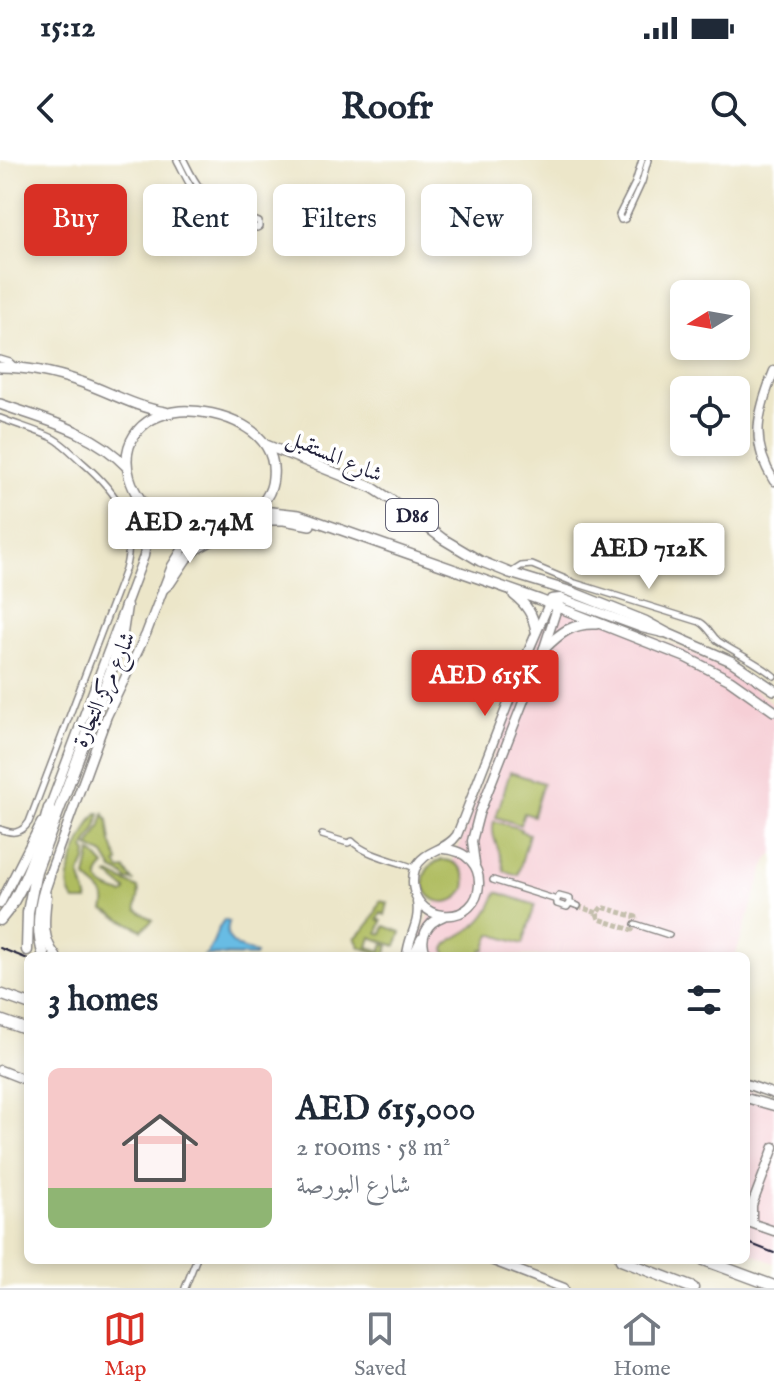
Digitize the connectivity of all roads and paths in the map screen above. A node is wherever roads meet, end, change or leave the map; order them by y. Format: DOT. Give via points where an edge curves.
graph roads {
  1 [pos="177,160"];
  2 [pos="184,160"];
  3 [pos="645,160"];
  4 [pos="0,359"];
  5 [pos="0,367"];
  6 [pos="16,368"];
  7 [pos="774,371"];
  8 [pos="0,404"];
  9 [pos="167,413"];
  10 [pos="0,418"];
  11 [pos="266,445"];
  12 [pos="127,467"];
  13 [pos="774,481"];
  14 [pos="145,507"];
  15 [pos="246,516"];
  16 [pos="333,527"];
  17 [pos="206,529"];
  18 [pos="510,573"];
  19 [pos="163,589"];
  20 [pos="504,589"];
  21 [pos="556,599"];
  22 [pos="126,606"];
  23 [pos="602,624"];
  24 [pos="536,631"];
  25 [pos="544,649"];
  26 [pos="685,657"];
  27 [pos="697,672"];
  28 [pos="774,676"];
  29 [pos="774,690"];
  30 [pos="774,711"];
  31 [pos="49,808"];
  32 [pos="0,829"];
  33 [pos="322,835"];
  34 [pos="443,849"];
  35 [pos="475,865"];
  36 [pos="416,868"];
  37 [pos="49,876"];
  38 [pos="493,880"];
  39 [pos="416,897"];
  40 [pos="0,904"];
  41 [pos="578,906"];
  42 [pos="445,916"];
  43 [pos="0,920"];
  44 [pos="635,924"];
  45 [pos="423,935"];
  46 [pos="669,935"];
  47 [pos="27,950"];
  48 [pos="43,952"];
  49 [pos="54,952"];
  50 [pos="408,952"];
  51 [pos="412,952"];
  52 [pos="426,952"];
  53 [pos="0,994"];
  54 [pos="24,1003"];
  55 [pos="0,1020"];
  56 [pos="24,1029"];
  57 [pos="0,1070"];
  58 [pos="24,1079"];
  59 [pos="750,1085"];
  60 [pos="774,1094"];
  61 [pos="750,1099"];
  62 [pos="774,1106"];
  63 [pos="774,1147"];
  64 [pos="750,1206"];
  65 [pos="750,1222"];
  66 [pos="774,1231"];
  67 [pos="194,1264"];
  68 [pos="501,1264"];
  69 [pos="631,1264"];
  70 [pos="716,1264"];
  71 [pos="774,1286"];
  72 [pos="185,1288"];
  73 [pos="564,1288"];
  74 [pos="693,1288"];
  1 -- 2 [label="street" via="203,202 259,227 259,222 206,195"];
  3 -- 3 [label="street" via="619,215 621,220 637,193"];
  4 -- 6 [label="street"];
  5 -- 6 [label="main road"];
  6 -- 9 [label="main road" via="69,378"];
  7 -- 13 [label="street" via="758,426 759,444"];
  8 -- 12 [label="main road" via="87,436"];
  9 -- 11 [label="main road" via="224,417"];
  9 -- 12 [label="main road" via="149,420 136,434"];
  10 -- 32 [label="street" via="63,445 108,486 129,536 127,560 27,825 16,833"];
  11 -- 15 [label="main road" via="273,462 272,483 261,504"];
  11 -- 18 [label="main road, شارع المستقبل / D86" via="373,488 453,546"];
  12 -- 14 [label="main road"];
  14 -- 17 [label="main road" via="177,525"];
  14 -- 22 [label="street, شارع مركز التجارة" via="146,547"];
  15 -- 16 [label="main road, شارع المستقبل / D86" via="281,512"];
  15 -- 17 [label="main road"];
  16 -- 19 [label="main road" via="261,522 198,548"];
  16 -- 20 [label="main road, شارع المستقبل / D86"];
  17 -- 19 [label="street, شارع مركز التجارة" via="182,548"];
  18 -- 21 [label="main road, شارع المستقبل / D86"];
  18 -- 28 [label="street" via="532,565 700,622 717,640"];
  19 -- 37 [label="street, شارع مركز التجارة" via="107,716"];
  20 -- 21 [label="main road, شارع المستقبل / D86"];
  20 -- 24 [label="main road" via="527,607"];
  21 -- 23 [label="main road, شارع المستقبل / D86"];
  21 -- 24 [label="street"];
  21 -- 25 [label="street"];
  21 -- 29 [label="main road, شارع المستقبل / D86" via="645,621 731,661"];
  22 -- 31 [label="street, شارع مركز التجارة"];
  22 -- 47 [label="highway" via="113,665 36,871"];
  23 -- 25 [label="main road" via="567,628"];
  23 -- 26 [label="main road, شارع المستقبل / D86"];
  24 -- 34 [label="street" via="459,831"];
  25 -- 35 [label="street" via="475,829"];
  26 -- 27 [label="main road"];
  26 -- 30 [label="main road, شارع المستقبل / D86"];
  31 -- 40 [label="street, شارع مركز التجارة"];
  31 -- 43 [label="highway" via="21,887"];
  33 -- 36 [label="street" via="352,841"];
  34 -- 35 [label="street" via="461,852"];
  34 -- 36 [label="street" via="427,855"];
  35 -- 42 [label="street" via="479,880 473,902 462,912"];
  36 -- 39 [label="street"];
  37 -- 48 [label="highway" via="39,918"];
  37 -- 49 [label="street, شارع مركز التجارة" via="44,931"];
  38 -- 41 [label="street" via="557,904"];
  39 -- 42 [label="street" via="428,911"];
  39 -- 50 [label="street" via="418,917"];
  42 -- 45 [label="street"];
  44 -- 46 [label="street"];
  45 -- 51 [label="street"];
  45 -- 52 [label="street"];
  53 -- 54 [label="highway"];
  55 -- 56 [label="highway"];
  57 -- 58 [label="street"];
  59 -- 60 [label="street"];
  61 -- 62 [label="street"];
  63 -- 64 [label="street"];
  65 -- 66 [label="street"];
  67 -- 72 [label="street"];
  68 -- 73 [label="street"];
  69 -- 74 [label="highway"];
  70 -- 71 [label="highway"];
}
